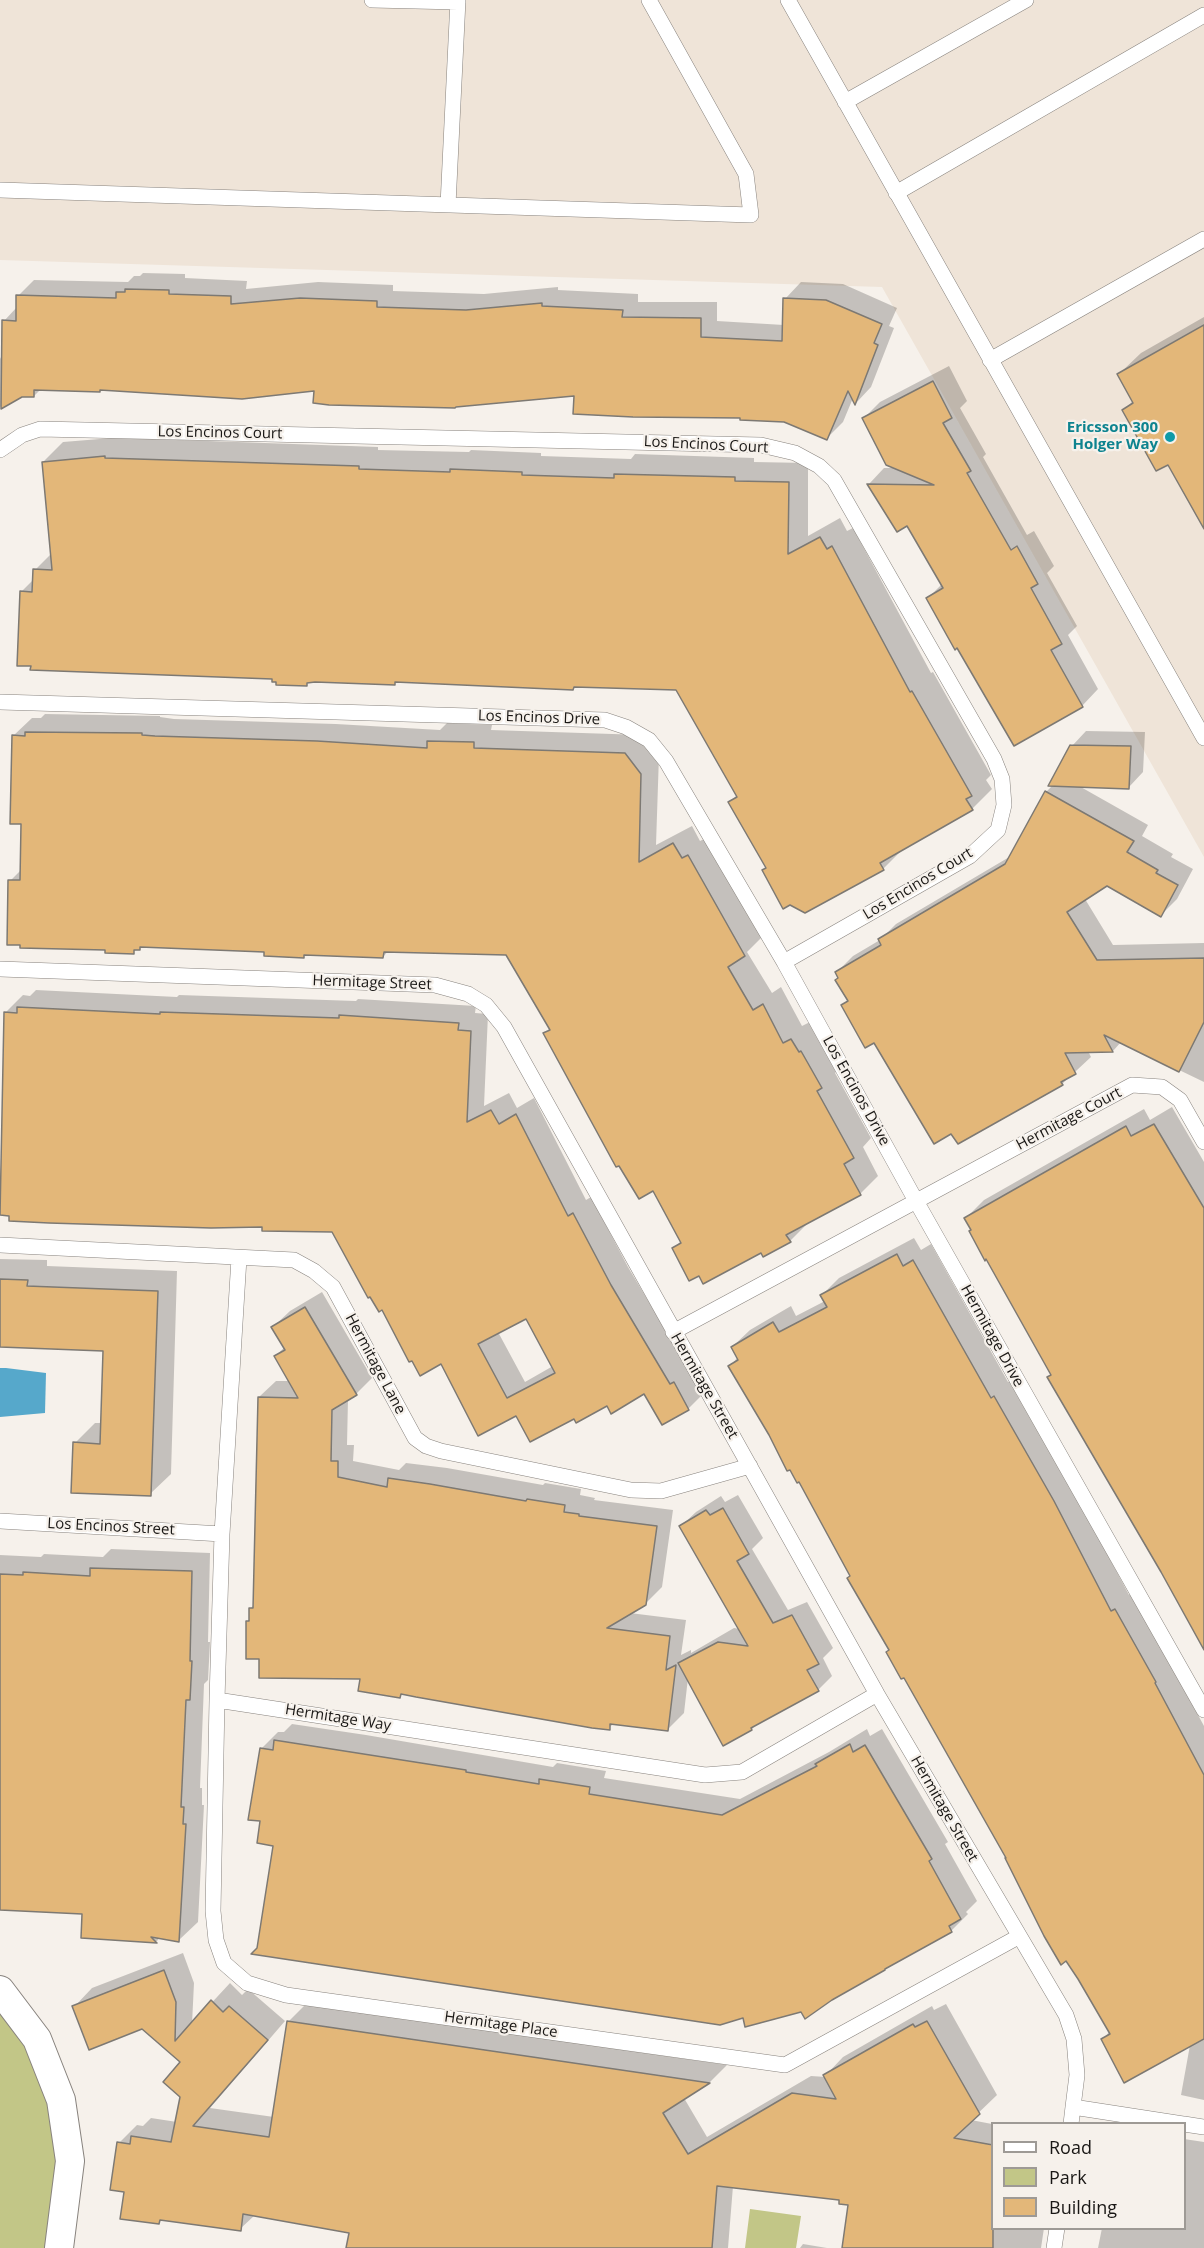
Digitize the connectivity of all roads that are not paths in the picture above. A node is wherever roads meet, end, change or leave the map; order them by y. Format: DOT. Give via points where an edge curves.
graph roads {
  1 [pos="372,0"];
  2 [pos="649,0"];
  3 [pos="788,0"];
  4 [pos="1026,0"];
  5 [pos="458,1"];
  6 [pos="1204,15"];
  7 [pos="845,102"];
  8 [pos="0,190"];
  9 [pos="896,193"];
  10 [pos="448,205"];
  11 [pos="1204,239"];
  12 [pos="990,360"];
  13 [pos="0,450"];
  14 [pos="0,702"];
  15 [pos="1204,738"];
  16 [pos="784,962"];
  17 [pos="0,969"];
  18 [pos="1204,1142"];
  19 [pos="916,1201"];
  20 [pos="0,1245"];
  21 [pos="239,1258"];
  22 [pos="673,1332"];
  23 [pos="750,1466"];
  24 [pos="0,1521"];
  25 [pos="222,1533"];
  26 [pos="877,1694"];
  27 [pos="217,1700"];
  28 [pos="1204,1710"];
  29 [pos="1018,1937"];
  30 [pos="0,1990"];
  31 [pos="1073,2107"];
  32 [pos="1071,2122"];
  33 [pos="1171,2122"];
  34 [pos="1186,2124"];
  35 [pos="1204,2127"];
  36 [pos="1057,2230"];
  37 [pos="59,2248"];
  38 [pos="1054,2248"];
  1 -- 5 [label="lane"];
  2 -- 10 [label="lane" via="746,174 751,215"];
  3 -- 7 [label="lane"];
  4 -- 7 [label="lane"];
  5 -- 10 [label="lane"];
  6 -- 9 [label="lane"];
  7 -- 9 [label="lane"];
  8 -- 10 [label="lane"];
  9 -- 12 [label="lane"];
  11 -- 12 [label="lane"];
  12 -- 15 [label="lane"];
  13 -- 16 [label="lane, Los Encinos Court" via="22,435 40,429 63,429 761,445 795,453 819,466 834,480 994,759 1002,779 1004,805 998,830 970,856"];
  14 -- 16 [label="lane, Los Encinos Drive" via="605,720 627,727 649,740 666,761"];
  16 -- 19 [label="lane, Los Encinos Drive"];
  17 -- 22 [label="lane, Hermitage Street" via="435,985 468,994 486,1005 504,1027"];
  18 -- 19 [label="lane, Hermitage Court" via="1180,1100 1162,1087 1132,1085"];
  19 -- 22 [label="lane"];
  19 -- 28 [label="lane, Hermitage Drive"];
  20 -- 21 [label="lane, Hermitage Lane"];
  21 -- 23 [label="lane, Hermitage Lane" via="294,1260 333,1287 415,1438 426,1446 632,1490 661,1491"];
  21 -- 25 [label="lane"];
  22 -- 23 [label="lane, Hermitage Street"];
  23 -- 26 [label="lane, Hermitage Street"];
  24 -- 25 [label="lane, Los Encinos Street"];
  25 -- 27 [label="lane"];
  26 -- 27 [label="lane, Hermitage Way" via="742,1772 705,1775"];
  26 -- 29 [label="lane, Hermitage Street"];
  27 -- 29 [label="lane, Hermitage Place" via="213,1911 216,1940 224,1963 247,1983 286,1995 785,2065"];
  29 -- 31 [label="lane, Hermitage Street" via="1066,2015 1074,2039 1077,2075"];
  30 -- 37 [label="street" via="37,2039 61,2100 70,2160"];
  31 -- 32 [label="lane, Hermitage Street"];
  31 -- 33 [label="lane"];
  34 -- 35 [label="lane"];
  36 -- 38 [label="lane"];
}
